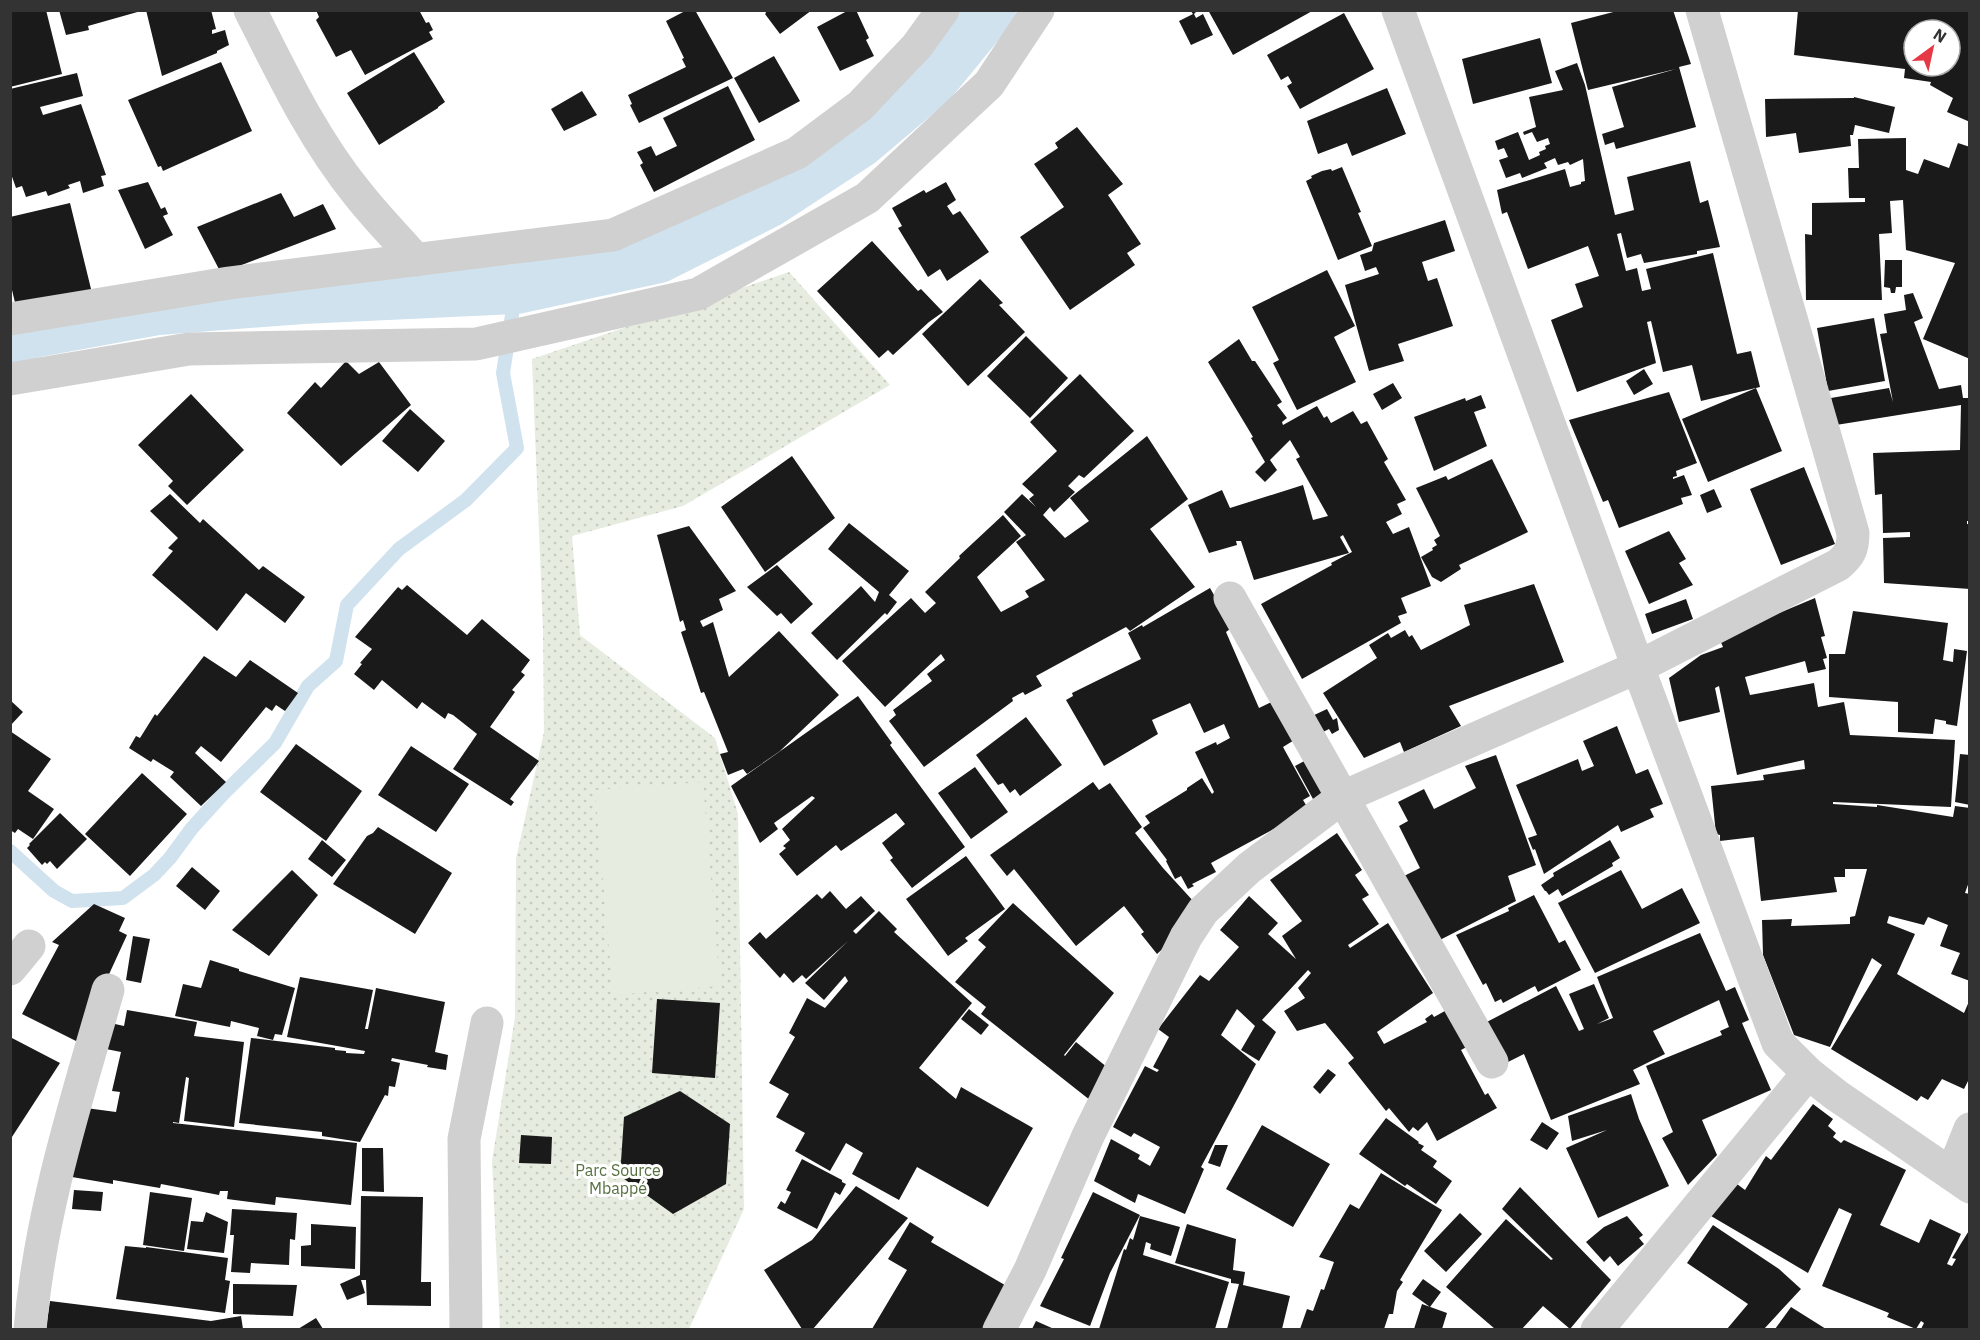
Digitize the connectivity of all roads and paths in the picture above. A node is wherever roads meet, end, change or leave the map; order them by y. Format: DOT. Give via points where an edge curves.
graph roads {
  1 [pos="250,10"];
  2 [pos="943,10"];
  3 [pos="1038,10"];
  4 [pos="1398,10"];
  5 [pos="1702,10"];
  6 [pos="416,260"];
  7 [pos="10,319"];
  8 [pos="10,379"];
  9 [pos="1230,598"];
  10 [pos="1638,667"];
  11 [pos="1343,797"];
  12 [pos="108,990"];
  13 [pos="487,1023"];
  14 [pos="1492,1062"];
  15 [pos="1808,1073"];
  16 [pos="1970,1129"];
  17 [pos="1961,1181"];
  18 [pos="30,1329"];
  19 [pos="466,1329"];
  20 [pos="999,1329"];
  21 [pos="1597,1329"];
  1 -- 6 [label="street" via="329,154 357,193"];
  2 -- 6 [label="street" via="917,46 860,105 797,153 613,235"];
  3 -- 8 [label="street" via="989,84 867,198 698,294 476,344 189,349"];
  4 -- 10 [label="street"];
  5 -- 10 [label="street" via="1853,533 1853,546 1849,556 1838,565"];
  6 -- 7 [label="street" via="229,283"];
  9 -- 11 [label="street"];
  10 -- 11 [label="street"];
  10 -- 15 [label="street" via="1778,1043"];
  11 -- 14 [label="street"];
  11 -- 20 [label="street" via="1249,868 1203,911 1185,937"];
  12 -- 18 [label="street" via="62,1152 34,1283"];
  13 -- 19 [label="street" via="464,1139"];
  15 -- 17 [label="street"];
  15 -- 21 [label="street"];
  16 -- 17 [label="street"];
}
